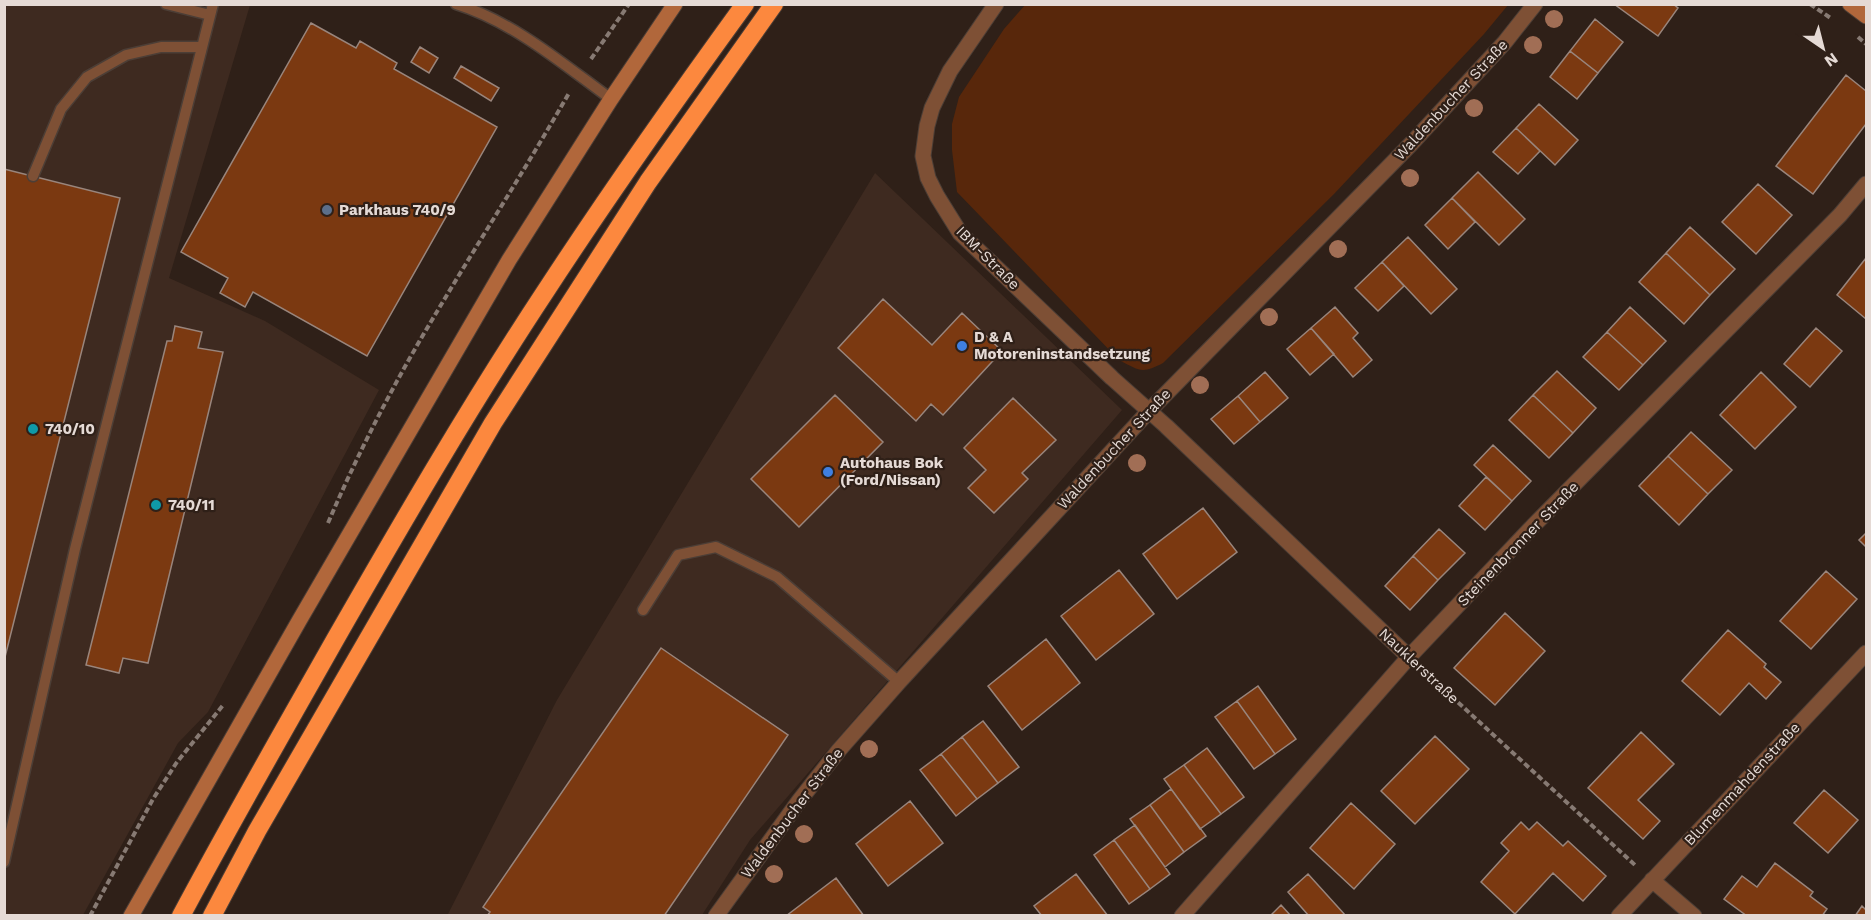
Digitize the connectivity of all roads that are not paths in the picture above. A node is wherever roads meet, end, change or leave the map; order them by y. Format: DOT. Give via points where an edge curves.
graph roads {
  1 [pos="166,4"];
  2 [pos="456,4"];
  3 [pos="675,4"];
  4 [pos="746,4"];
  5 [pos="774,4"];
  6 [pos="996,4"];
  7 [pos="1535,4"];
  8 [pos="1850,4"];
  9 [pos="212,10"];
  10 [pos="1866,16"];
  11 [pos="201,47"];
  12 [pos="611,99"];
  13 [pos="33,176"];
  14 [pos="1866,184"];
  15 [pos="1149,411"];
  16 [pos="644,610"];
  17 [pos="1866,653"];
  18 [pos="1409,657"];
  19 [pos="899,682"];
  20 [pos="4,862"];
  21 [pos="1652,880"];
  22 [pos="131,915"];
  23 [pos="181,915"];
  24 [pos="212,915"];
  25 [pos="716,915"];
  26 [pos="1182,915"];
  27 [pos="1619,915"];
  28 [pos="1694,915"];
  1 -- 9 [label="lane"];
  2 -- 12 [label="lane" via="521,35"];
  3 -- 12 [label="street"];
  4 -- 23 [label="highway" via="552,281 462,423"];
  5 -- 24 [label="highway" via="648,182 493,423 256,831"];
  6 -- 15 [label="street, IBM-Straße" via="950,71 932,108 923,156 928,177 960,233"];
  7 -- 15 [label="street, Waldenbucher Straße" via="1411,144"];
  8 -- 10 [label="street"];
  9 -- 11 [label="lane"];
  11 -- 13 [label="lane" via="161,47 126,55 87,77 61,109"];
  11 -- 20 [label="lane" via="75,549"];
  12 -- 22 [label="street" via="509,260"];
  14 -- 18 [label="street, Steinenbronner Straße"];
  15 -- 18 [label="street, Nauklerstraße"];
  15 -- 19 [label="street, Waldenbucher Straße"];
  16 -- 19 [label="lane" via="678,555 716,547 777,577"];
  17 -- 21 [label="street, Blumenmahdenstraße"];
  18 -- 26 [label="street, Steinenbronner Straße"];
  19 -- 25 [label="street, Waldenbucher Straße" via="839,750"];
  21 -- 27 [label="street, Blumenmahdenstraße"];
  21 -- 28 [label="street"];
}
